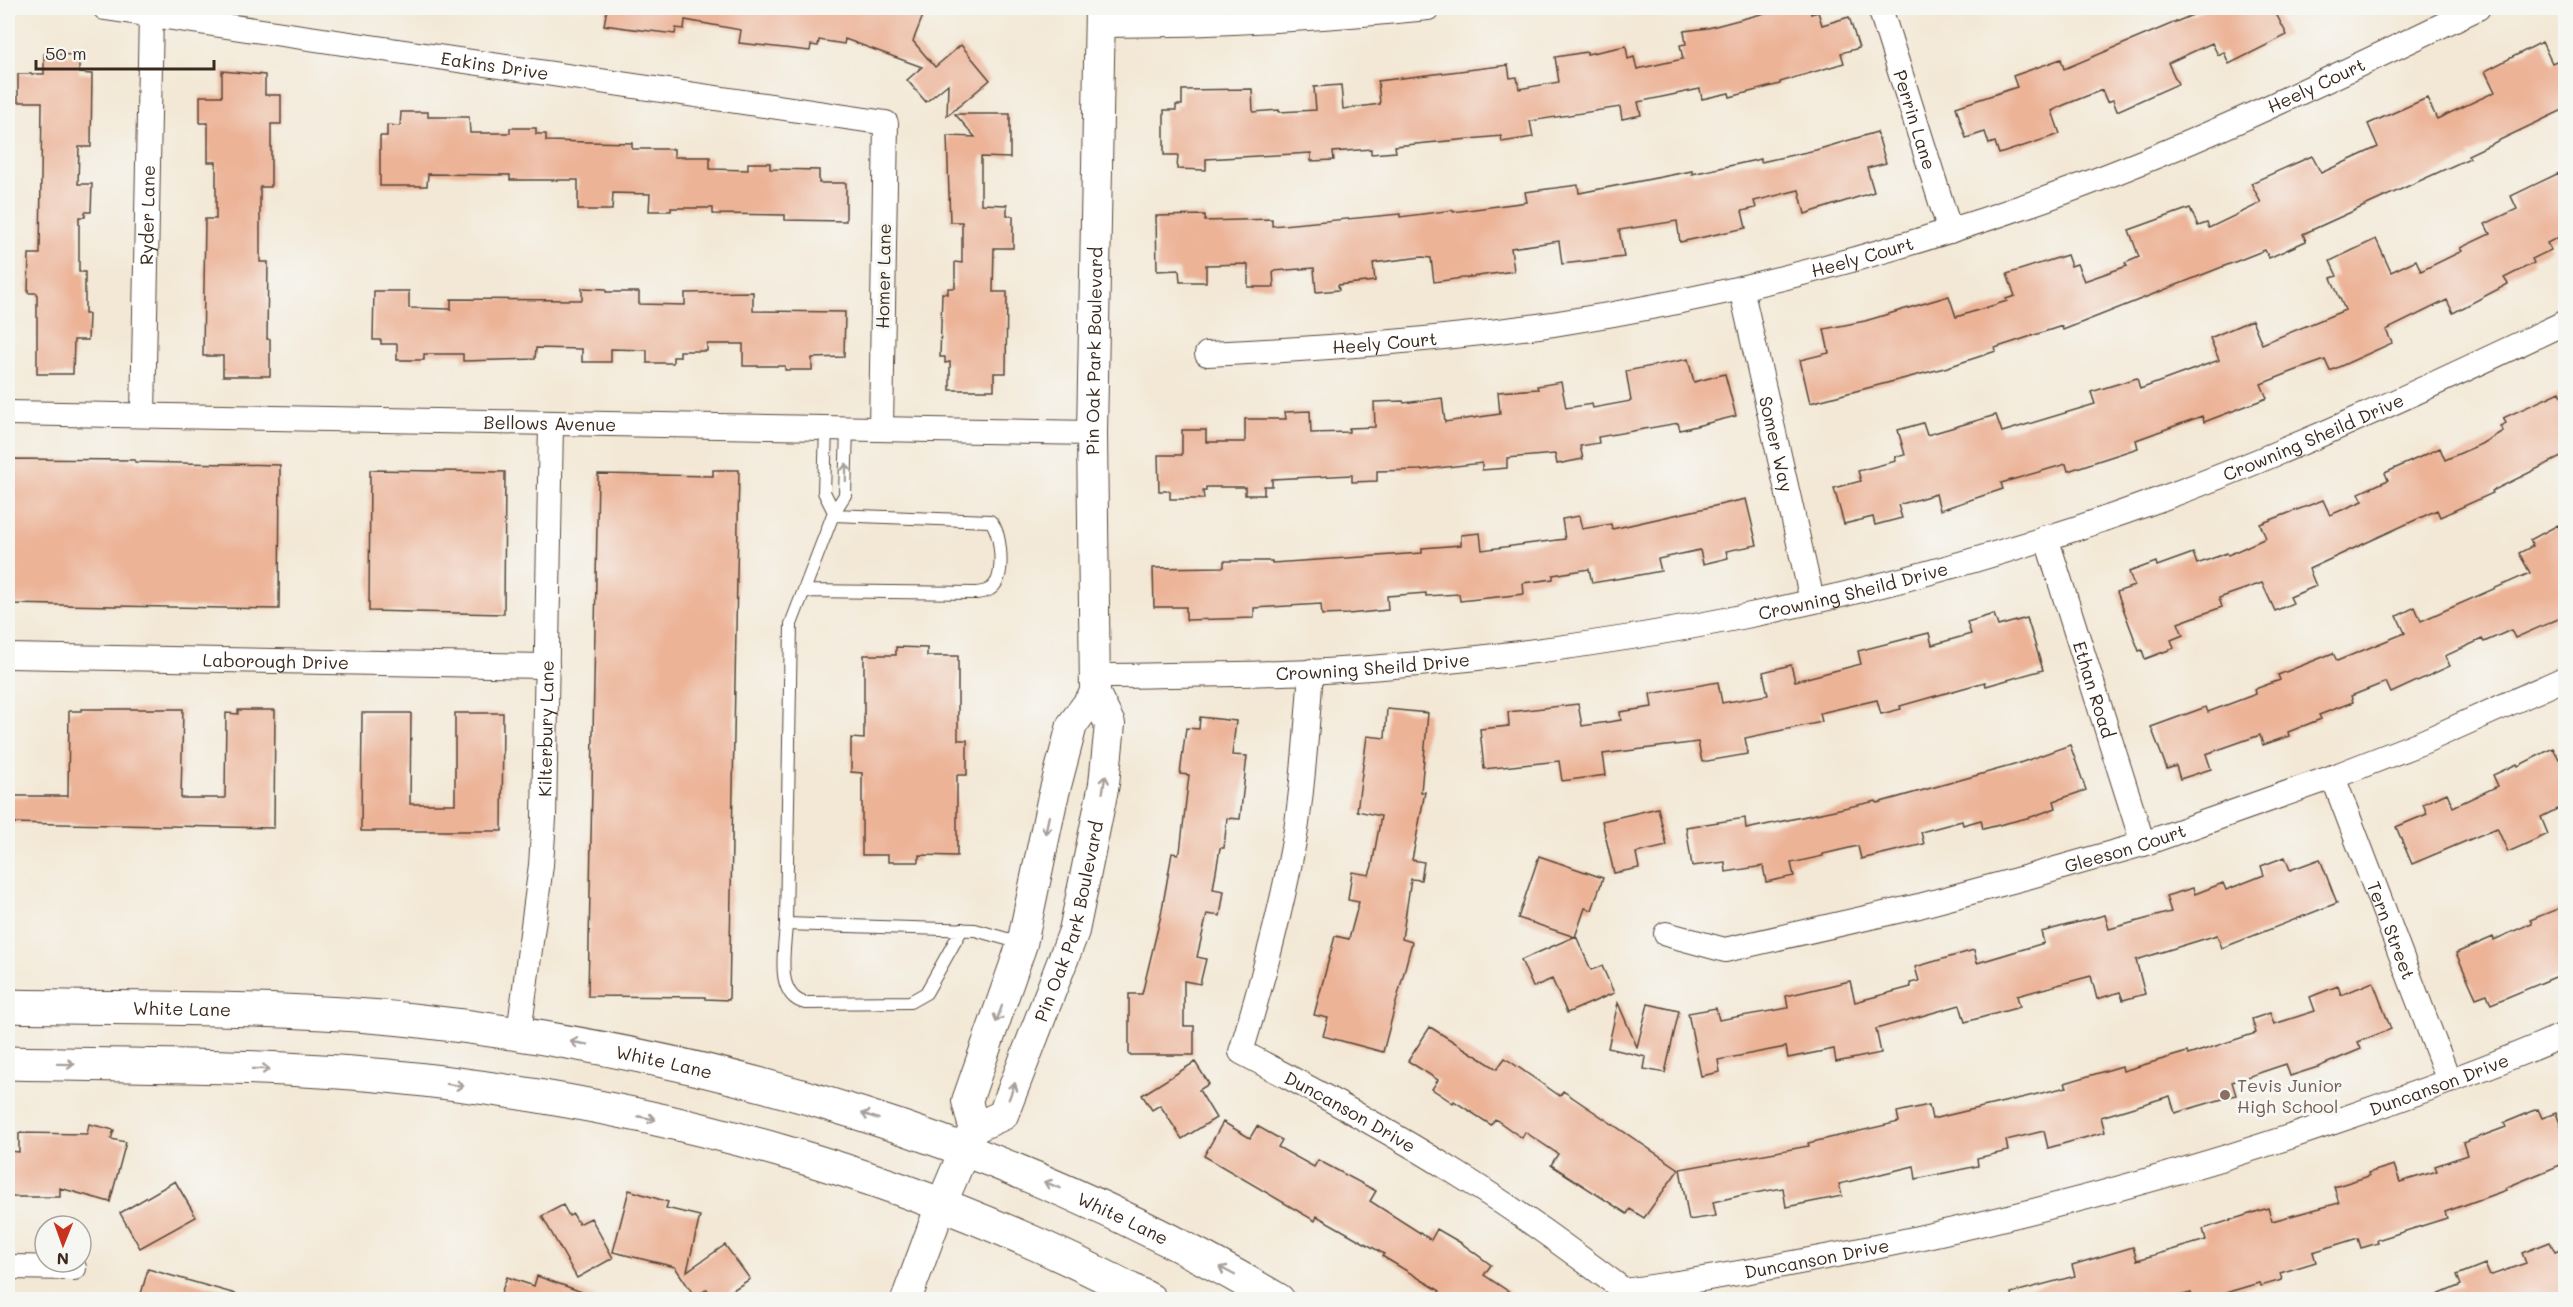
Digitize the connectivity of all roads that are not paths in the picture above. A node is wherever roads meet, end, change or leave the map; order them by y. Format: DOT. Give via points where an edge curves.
graph roads {
  1 [pos="105,8"];
  2 [pos="1428,8"];
  3 [pos="1880,8"];
  4 [pos="2478,8"];
  5 [pos="151,14"];
  6 [pos="1100,16"];
  7 [pos="886,123"];
  8 [pos="1950,231"];
  9 [pos="1741,288"];
  10 [pos="2565,322"];
  11 [pos="1208,354"];
  12 [pos="8,413"];
  13 [pos="144,415"];
  14 [pos="551,423"];
  15 [pos="836,428"];
  16 [pos="880,429"];
  17 [pos="1092,433"];
  18 [pos="834,514"];
  19 [pos="2046,537"];
  20 [pos="804,591"];
  21 [pos="1812,600"];
  22 [pos="8,656"];
  23 [pos="547,666"];
  24 [pos="1311,672"];
  25 [pos="2565,678"];
  26 [pos="1095,685"];
  27 [pos="2333,777"];
  28 [pos="2143,844"];
  29 [pos="786,924"];
  30 [pos="962,929"];
  31 [pos="1666,934"];
  32 [pos="1022,944"];
  33 [pos="8,1006"];
  34 [pos="519,1033"];
  35 [pos="2565,1034"];
  36 [pos="8,1063"];
  37 [pos="2449,1081"];
  38 [pos="969,1139"];
  39 [pos="941,1205"];
  40 [pos="8,1267"];
  41 [pos="33,1267"];
  42 [pos="906,1299"];
  43 [pos="1150,1299"];
  44 [pos="1278,1299"];
  1 -- 5 [label="street, Eakins Drive"];
  2 -- 6 [label="street" via="1203,24"];
  3 -- 8 [label="street, Perrin Lane"];
  4 -- 8 [label="street, Heely Court" via="2178,148"];
  5 -- 7 [label="street, Eakins Drive"];
  5 -- 13 [label="street, Ryder Lane"];
  6 -- 17 [label="street, Pin Oak Park Boulevard"];
  7 -- 16 [label="street, Homer Lane"];
  8 -- 9 [label="street, Heely Court"];
  9 -- 11 [label="street, Heely Court" via="1464,336 1323,349"];
  9 -- 21 [label="street, Somer Way"];
  10 -- 19 [label="street, Crowning Sheild Drive" via="2360,419 2253,464"];
  12 -- 13 [label="street, Bellows Avenue"];
  13 -- 14 [label="street, Bellows Avenue"];
  14 -- 15 [label="street, Bellows Avenue"];
  14 -- 23 [label="street, Kilterbury Lane"];
  15 -- 16 [label="street, Bellows Avenue"];
  15 -- 18 [label="lane" via="824,492"];
  18 -- 15 [label="lane, one-way" via="845,495"];
  16 -- 17 [label="street, Bellows Avenue"];
  17 -- 26 [label="street, Pin Oak Park Boulevard"];
  18 -- 20 [label="lane"];
  18 -- 20 [label="lane" via="990,520 999,535 1000,576 995,586 976,593"];
  19 -- 21 [label="street, Crowning Sheild Drive" via="1895,581"];
  19 -- 28 [label="street, Ethan Road"];
  20 -- 29 [label="lane" via="791,624"];
  21 -- 24 [label="street, Crowning Sheild Drive" via="1658,632 1554,648"];
  22 -- 23 [label="street, Laborough Drive"];
  23 -- 34 [label="street, Kilterbury Lane" via="541,865"];
  24 -- 26 [label="street, Crowning Sheild Drive"];
  24 -- 37 [label="street, Duncanson Drive" via="1296,830 1278,920 1241,1052 1352,1110 1457,1174 1625,1291 1887,1246 2023,1215 2269,1145"];
  25 -- 27 [label="street, Gleeson Court"];
  26 -- 32 [label="street, Pin Oak Park Boulevard, one-way" via="1072,725"];
  38 -- 26 [label="street, Pin Oak Park Boulevard, one-way" via="1003,1116 1074,931 1104,784 1110,724"];
  27 -- 28 [label="street, Gleeson Court"];
  27 -- 37 [label="street, Tern Street"];
  28 -- 31 [label="street, Gleeson Court" via="1930,903 1725,950"];
  29 -- 30 [label="lane"];
  29 -- 30 [label="lane" via="784,985 789,995 804,1003 910,1002 920,998"];
  30 -- 32 [label="lane"];
  32 -- 38 [label="street, Pin Oak Park Boulevard, one-way" via="967,1101"];
  33 -- 34 [label="main road, White Lane" via="299,1012"];
  38 -- 34 [label="main road, White Lane, one-way" via="682,1064"];
  35 -- 37 [label="street, Duncanson Drive"];
  36 -- 39 [label="main road, one-way" via="275,1069 495,1089 680,1125 836,1169"];
  38 -- 39 [label="street"];
  44 -- 38 [label="main road, White Lane, one-way"];
  39 -- 42 [label="street"];
  39 -- 43 [label="main road"];
  40 -- 41 [label="street"];
}
